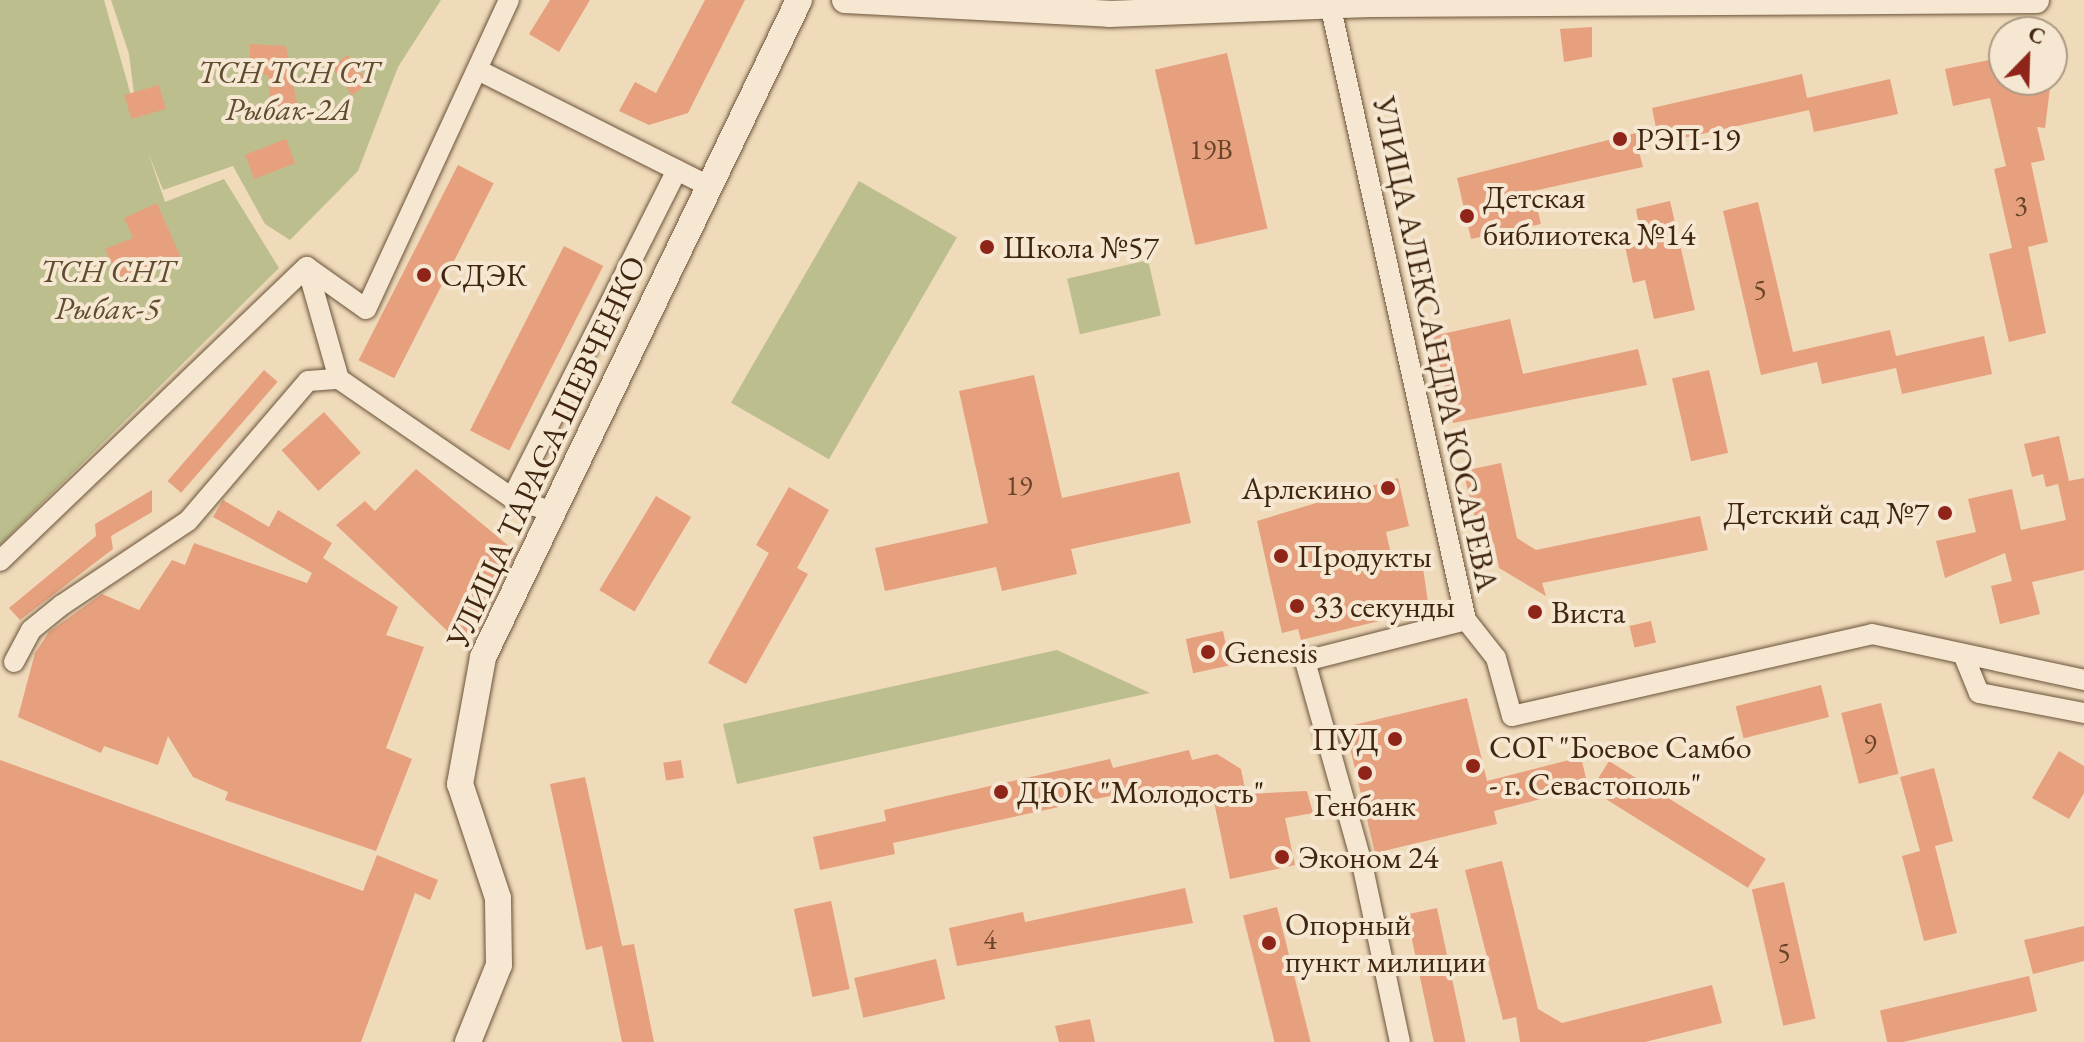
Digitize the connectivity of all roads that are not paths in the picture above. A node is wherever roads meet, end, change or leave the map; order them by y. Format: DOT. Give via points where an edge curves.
graph roads {
  1 [pos="509,0"];
  2 [pos="799,0"];
  3 [pos="845,0"];
  4 [pos="1084,0"];
  5 [pos="2036,0"];
  6 [pos="1330,4"];
  7 [pos="1109,14"];
  8 [pos="478,70"];
  9 [pos="677,170"];
  10 [pos="711,187"];
  11 [pos="307,267"];
  12 [pos="339,379"];
  13 [pos="512,498"];
  14 [pos="553,512"];
  15 [pos="0,561"];
  16 [pos="1466,620"];
  17 [pos="1963,654"];
  18 [pos="14,662"];
  19 [pos="2084,680"];
  20 [pos="2084,713"];
  21 [pos="468,1042"];
  22 [pos="1400,1042"];
  1 -- 8 [label="street"];
  2 -- 10 [label="street, УЛИЦА ТАРАСА ШЕВЧЕНКО"];
  3 -- 7 [label="street"];
  4 -- 7 [label="street"];
  5 -- 6 [label="street"];
  6 -- 7 [label="street"];
  6 -- 16 [label="street, УЛИЦА АЛЕКСАНДРА КОСАРЕВА"];
  8 -- 9 [label="street"];
  8 -- 11 [label="street" via="366,309"];
  9 -- 10 [label="street"];
  9 -- 13 [label="street"];
  10 -- 14 [label="street, УЛИЦА ТАРАСА ШЕВЧЕНКО"];
  11 -- 12 [label="street"];
  11 -- 15 [label="street"];
  12 -- 13 [label="street"];
  12 -- 18 [label="street" via="308,381 188,521 42,621"];
  13 -- 14 [label="street"];
  14 -- 21 [label="street, УЛИЦА ТАРАСА ШЕВЧЕНКО" via="483,657 464,731 460,784 498,898 499,965"];
  16 -- 17 [label="street" via="1496,658 1512,716 1872,634"];
  16 -- 22 [label="street, УЛИЦА АЛЕКСАНДРА КОСАРЕВА" via="1305,661 1363,868"];
  17 -- 19 [label="street"];
  17 -- 20 [label="street" via="1979,693"];
}
